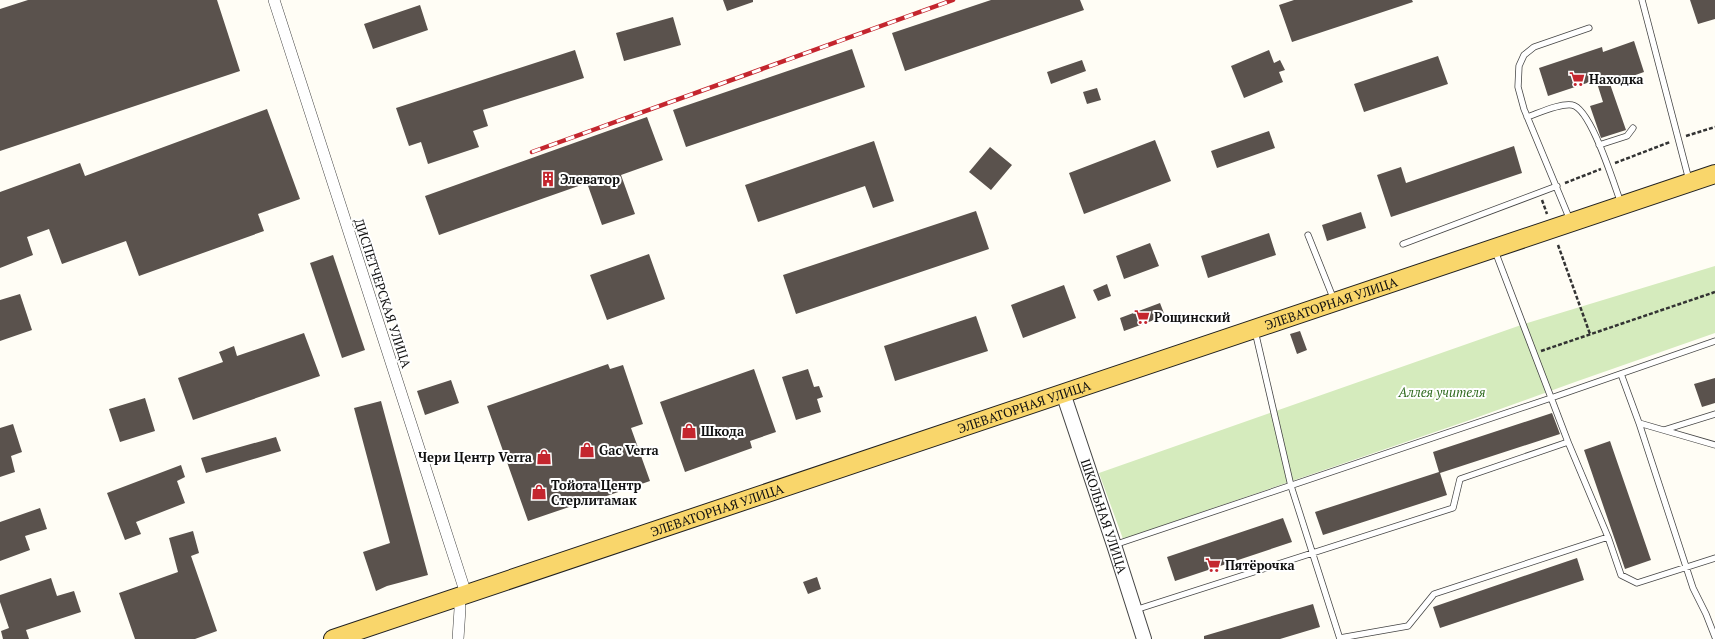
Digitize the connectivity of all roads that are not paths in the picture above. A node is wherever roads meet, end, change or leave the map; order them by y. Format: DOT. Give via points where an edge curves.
graph roads {
  1 [pos="274,0"];
  2 [pos="1642,0"];
  3 [pos="1589,28"];
  4 [pos="1527,117"];
  5 [pos="1633,128"];
  6 [pos="1599,145"];
  7 [pos="1715,174"];
  8 [pos="1690,182"];
  9 [pos="1557,186"];
  10 [pos="1621,206"];
  11 [pos="1571,222"];
  12 [pos="1308,235"];
  13 [pos="1403,244"];
  14 [pos="1494,249"];
  15 [pos="1335,302"];
  16 [pos="1255,328"];
  17 [pos="1715,341"];
  18 [pos="1621,374"];
  19 [pos="1063,393"];
  20 [pos="1551,398"];
  21 [pos="1715,414"];
  22 [pos="1639,423"];
  23 [pos="1664,430"];
  24 [pos="1568,442"];
  25 [pos="1715,445"];
  26 [pos="1291,486"];
  27 [pos="1608,537"];
  28 [pos="1114,545"];
  29 [pos="1313,553"];
  30 [pos="1715,558"];
  31 [pos="1686,568"];
  32 [pos="462,595"];
  33 [pos="1134,610"];
  34 [pos="1715,637"];
  35 [pos="333,639"];
  36 [pos="458,639"];
  37 [pos="1144,639"];
  38 [pos="1340,639"];
  1 -- 32 [label="street, ДИСПЕТЧЕРСКАЯ УЛИЦА"];
  2 -- 8 [label="lane"];
  3 -- 4 [label="lane" via="1534,47 1524,55 1519,66 1518,87"];
  4 -- 6 [label="lane" via="1573,105 1580,109 1592,126"];
  4 -- 9 [label="lane"];
  5 -- 6 [label="lane" via="1627,136"];
  6 -- 10 [label="lane"];
  7 -- 8 [label="main road, ЭЛЕВАТОРНАЯ УЛИЦА"];
  8 -- 10 [label="main road, ЭЛЕВАТОРНАЯ УЛИЦА"];
  9 -- 11 [label="lane"];
  9 -- 13 [label="lane"];
  10 -- 11 [label="main road, ЭЛЕВАТОРНАЯ УЛИЦА"];
  11 -- 14 [label="main road, ЭЛЕВАТОРНАЯ УЛИЦА"];
  12 -- 15 [label="lane"];
  14 -- 15 [label="main road, ЭЛЕВАТОРНАЯ УЛИЦА"];
  14 -- 20 [label="lane"];
  15 -- 16 [label="main road, ЭЛЕВАТОРНАЯ УЛИЦА"];
  16 -- 19 [label="main road, ЭЛЕВАТОРНАЯ УЛИЦА"];
  16 -- 26 [label="lane"];
  17 -- 18 [label="lane"];
  18 -- 20 [label="lane"];
  18 -- 22 [label="lane"];
  19 -- 28 [label="street, ШКОЛЬНАЯ УЛИЦА"];
  19 -- 32 [label="main road, ЭЛЕВАТОРНАЯ УЛИЦА"];
  20 -- 24 [label="lane"];
  20 -- 26 [label="lane"];
  21 -- 23 [label="lane"];
  22 -- 23 [label="lane"];
  22 -- 31 [label="lane"];
  23 -- 25 [label="lane"];
  24 -- 27 [label="lane"];
  24 -- 29 [label="lane" via="1460,479 1453,508"];
  26 -- 28 [label="lane"];
  26 -- 29 [label="lane"];
  27 -- 31 [label="lane" via="1621,575 1637,583"];
  27 -- 38 [label="lane" via="1434,594 1408,626"];
  28 -- 33 [label="street, ШКОЛЬНАЯ УЛИЦА"];
  29 -- 33 [label="lane"];
  29 -- 38 [label="lane"];
  30 -- 31 [label="lane"];
  31 -- 34 [label="lane"];
  32 -- 35 [label="main road, ЭЛЕВАТОРНАЯ УЛИЦА"];
  32 -- 36 [label="street, ДИСПЕТЧЕРСКАЯ УЛИЦА"];
  33 -- 37 [label="street, ШКОЛЬНАЯ УЛИЦА"];
}
